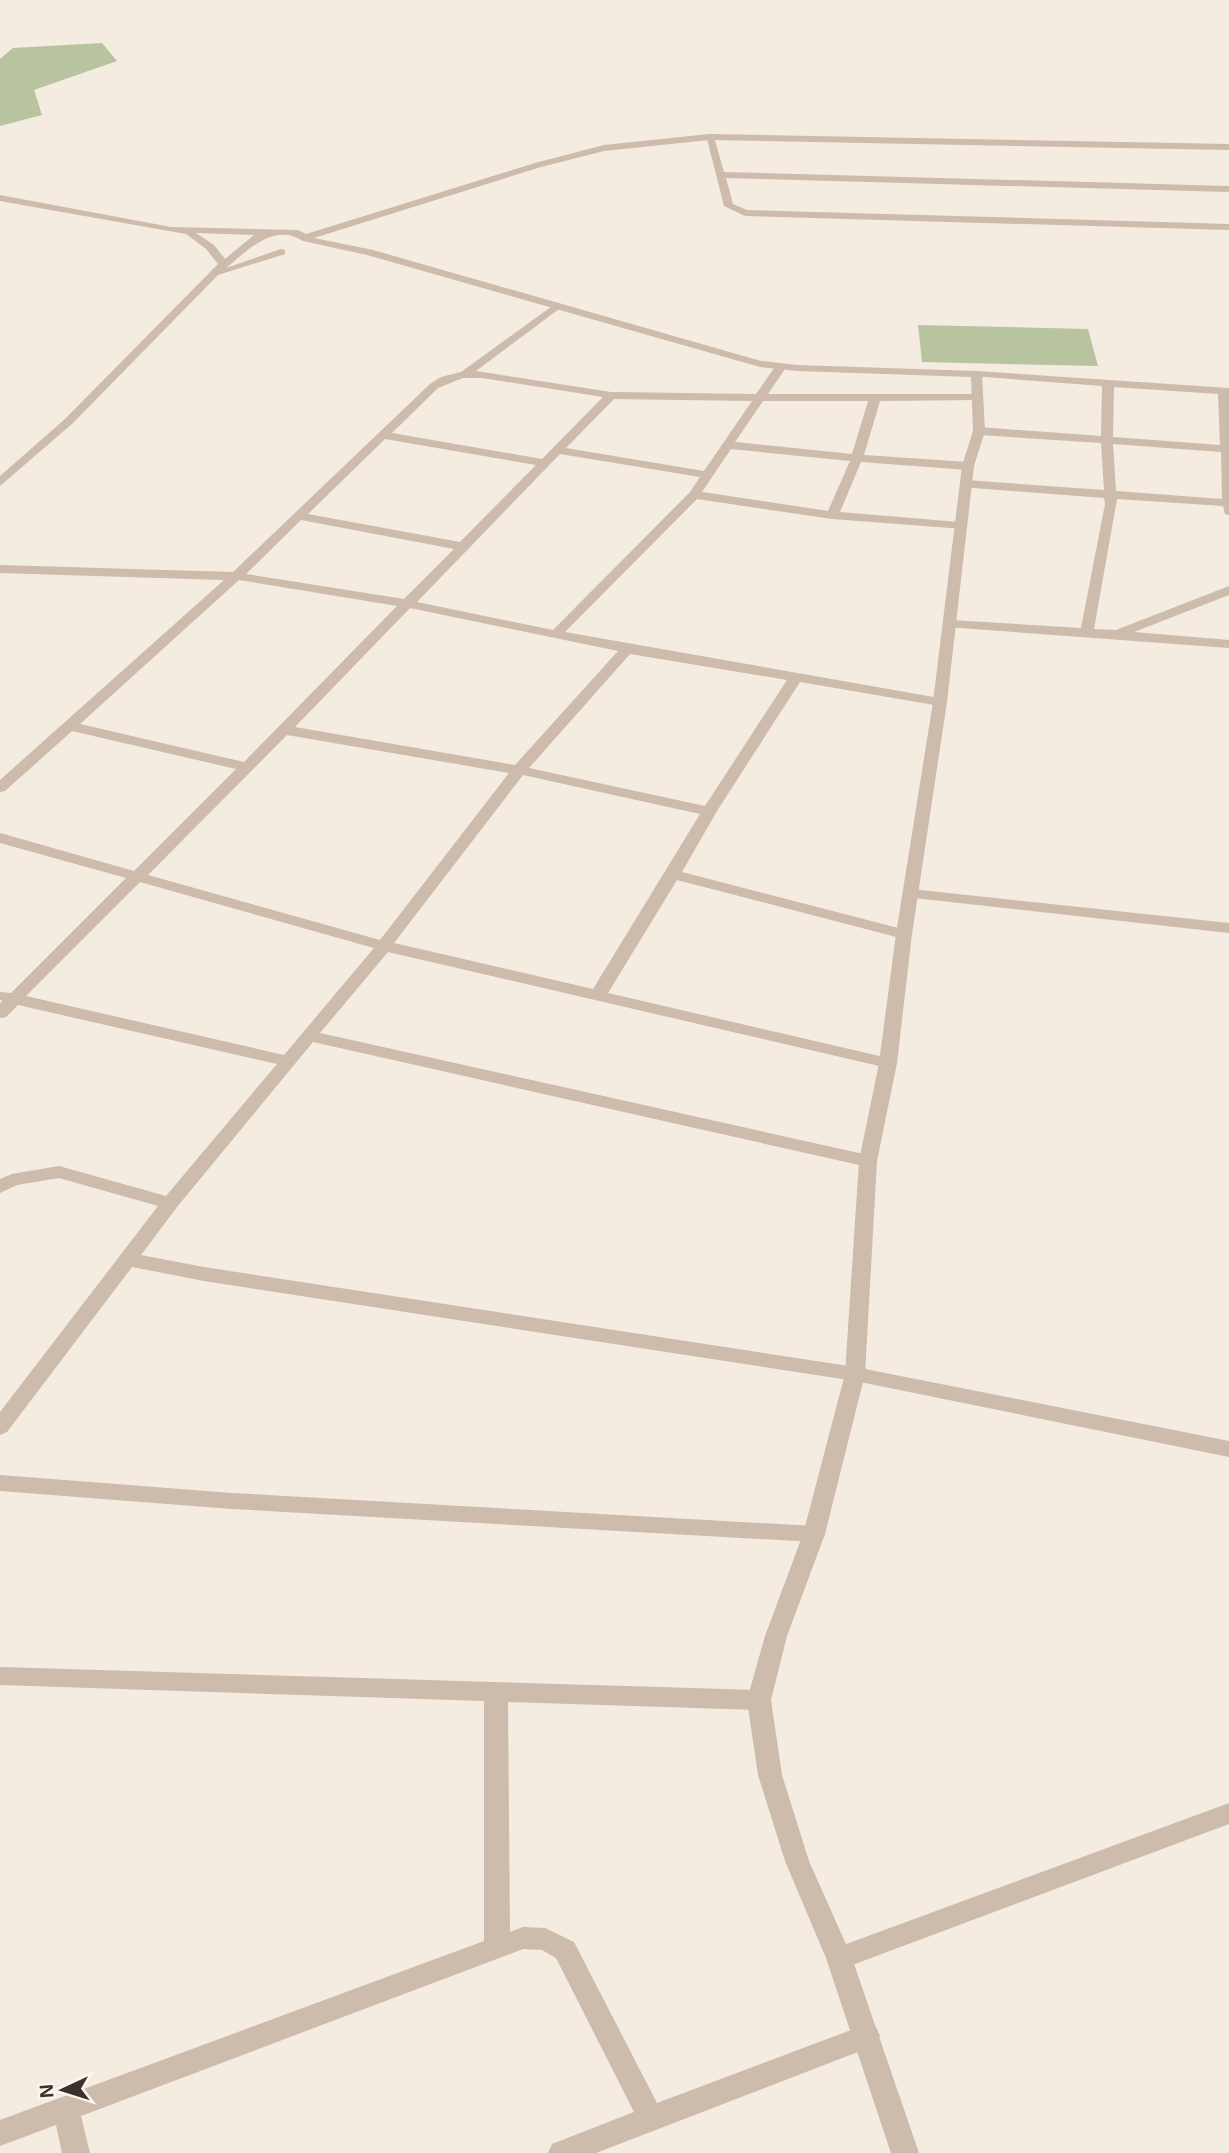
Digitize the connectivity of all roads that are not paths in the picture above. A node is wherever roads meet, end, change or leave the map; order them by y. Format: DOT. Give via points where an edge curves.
graph roads {
  1 [pos="709,137"];
  2 [pos="1229,147"];
  3 [pos="720,175"];
  4 [pos="1229,189"];
  5 [pos="0,198"];
  6 [pos="374,214"];
  7 [pos="1229,227"];
  8 [pos="174,229"];
  9 [pos="271,232"];
  10 [pos="286,232"];
  11 [pos="191,234"];
  12 [pos="250,244"];
  13 [pos="303,245"];
  14 [pos="281,252"];
  15 [pos="224,264"];
  16 [pos="211,276"];
  17 [pos="555,307"];
  18 [pos="781,366"];
  19 [pos="465,374"];
  20 [pos="976,374"];
  21 [pos="1108,382"];
  22 [pos="1227,391"];
  23 [pos="611,395"];
  24 [pos="875,397"];
  25 [pos="976,397"];
  26 [pos="760,398"];
  27 [pos="979,431"];
  28 [pos="382,435"];
  29 [pos="1107,439"];
  30 [pos="729,445"];
  31 [pos="1227,449"];
  32 [pos="558,450"];
  33 [pos="858,458"];
  34 [pos="546,463"];
  35 [pos="708,475"];
  36 [pos="966,475"];
  37 [pos="0,482"];
  38 [pos="1110,494"];
  39 [pos="694,495"];
  40 [pos="1229,505"];
  41 [pos="832,515"];
  42 [pos="298,516"];
  43 [pos="959,526"];
  44 [pos="464,547"];
  45 [pos="0,569"];
  46 [pos="236,576"];
  47 [pos="1229,590"];
  48 [pos="408,604"];
  49 [pos="951,624"];
  50 [pos="1087,632"];
  51 [pos="1117,634"];
  52 [pos="555,635"];
  53 [pos="1229,644"];
  54 [pos="627,649"];
  55 [pos="797,676"];
  56 [pos="940,702"];
  57 [pos="69,726"];
  58 [pos="284,730"];
  59 [pos="246,767"];
  60 [pos="519,770"];
  61 [pos="0,789"];
  62 [pos="709,811"];
  63 [pos="0,838"];
  64 [pos="673,874"];
  65 [pos="134,876"];
  66 [pos="911,894"];
  67 [pos="1229,928"];
  68 [pos="904,934"];
  69 [pos="384,946"];
  70 [pos="598,994"];
  71 [pos="7,996"];
  72 [pos="0,1013"];
  73 [pos="308,1036"];
  74 [pos="288,1061"];
  75 [pos="888,1063"];
  76 [pos="867,1161"];
  77 [pos="0,1187"];
  78 [pos="170,1203"];
  79 [pos="126,1259"];
  80 [pos="855,1374"];
  81 [pos="0,1427"];
  82 [pos="1229,1449"];
  83 [pos="0,1483"];
  84 [pos="814,1534"];
  85 [pos="0,1676"];
  86 [pos="496,1692"];
  87 [pos="759,1700"];
  88 [pos="1229,1813"];
  89 [pos="498,1947"];
  90 [pos="839,1958"];
  91 [pos="867,2036"];
  92 [pos="66,2109"];
  93 [pos="651,2119"];
  94 [pos="0,2133"];
  95 [pos="76,2153"];
  96 [pos="562,2153"];
  97 [pos="905,2153"];
  1 -- 2 [label="street"];
  1 -- 3 [label="street"];
  1 -- 6 [label="street" via="604,148"];
  3 -- 4 [label="street"];
  3 -- 7 [label="street" via="729,206 746,213"];
  5 -- 8 [label="street"];
  6 -- 10 [label="street"];
  6 -- 13 [label="street"];
  8 -- 9 [label="street"];
  8 -- 11 [label="street"];
  9 -- 10 [label="street"];
  9 -- 12 [label="street"];
  10 -- 13 [label="street"];
  11 -- 12 [label="street"];
  11 -- 15 [label="street"];
  12 -- 14 [label="street" via="265,252"];
  12 -- 15 [label="street"];
  13 -- 14 [label="street"];
  13 -- 17 [label="street" via="369,252"];
  14 -- 16 [label="street"];
  15 -- 16 [label="street"];
  16 -- 37 [label="street" via="69,421"];
  17 -- 18 [label="street" via="736,359"];
  17 -- 19 [label="street"];
  18 -- 20 [label="street"];
  18 -- 26 [label="street"];
  19 -- 23 [label="street"];
  19 -- 28 [label="street" via="434,386"];
  20 -- 21 [label="street"];
  20 -- 25 [label="street"];
  21 -- 22 [label="street"];
  21 -- 29 [label="street"];
  22 -- 31 [label="street"];
  23 -- 26 [label="street"];
  23 -- 32 [label="street"];
  24 -- 25 [label="street"];
  24 -- 26 [label="street"];
  24 -- 33 [label="street"];
  25 -- 27 [label="street"];
  26 -- 30 [label="street"];
  27 -- 29 [label="street"];
  27 -- 36 [label="street"];
  28 -- 34 [label="street"];
  28 -- 42 [label="street"];
  29 -- 31 [label="street"];
  29 -- 38 [label="street"];
  30 -- 33 [label="street"];
  30 -- 35 [label="street"];
  31 -- 40 [label="street"];
  32 -- 34 [label="street"];
  32 -- 35 [label="street"];
  33 -- 36 [label="street"];
  33 -- 41 [label="street"];
  34 -- 44 [label="street"];
  35 -- 39 [label="street"];
  36 -- 38 [label="street"];
  36 -- 43 [label="street"];
  38 -- 40 [label="street"];
  38 -- 50 [label="street"];
  39 -- 41 [label="street"];
  39 -- 52 [label="street"];
  41 -- 43 [label="street"];
  42 -- 44 [label="street"];
  42 -- 46 [label="street"];
  43 -- 49 [label="street"];
  44 -- 48 [label="street"];
  45 -- 46 [label="street"];
  46 -- 48 [label="street"];
  46 -- 57 [label="street"];
  47 -- 51 [label="street"];
  48 -- 52 [label="street"];
  48 -- 58 [label="street"];
  49 -- 50 [label="street"];
  49 -- 56 [label="street"];
  50 -- 51 [label="street"];
  51 -- 53 [label="street"];
  52 -- 54 [label="street"];
  54 -- 55 [label="street"];
  54 -- 60 [label="street"];
  55 -- 56 [label="street"];
  55 -- 62 [label="street"];
  56 -- 66 [label="street"];
  57 -- 59 [label="street"];
  57 -- 61 [label="street"];
  58 -- 59 [label="street"];
  58 -- 60 [label="street"];
  59 -- 65 [label="street"];
  60 -- 62 [label="street"];
  60 -- 69 [label="street"];
  62 -- 64 [label="street"];
  63 -- 65 [label="street"];
  64 -- 68 [label="street"];
  64 -- 70 [label="street"];
  65 -- 69 [label="street"];
  65 -- 71 [label="street"];
  66 -- 67 [label="street"];
  66 -- 68 [label="street"];
  68 -- 75 [label="street"];
  69 -- 70 [label="street"];
  69 -- 73 [label="street"];
  70 -- 75 [label="street"];
  71 -- 72 [label="street"];
  71 -- 74 [label="street"];
  73 -- 74 [label="street"];
  73 -- 76 [label="street"];
  74 -- 78 [label="street"];
  75 -- 76 [label="street"];
  76 -- 80 [label="street"];
  77 -- 78 [label="street" via="12,1180 59,1172"];
  78 -- 79 [label="street"];
  79 -- 80 [label="street"];
  79 -- 81 [label="street"];
  80 -- 82 [label="street"];
  80 -- 84 [label="street"];
  83 -- 84 [label="street" via="232,1502"];
  84 -- 87 [label="street" via="776,1636"];
  85 -- 86 [label="street"];
  86 -- 87 [label="street"];
  86 -- 89 [label="street"];
  87 -- 90 [label="street" via="770,1775 797,1861"];
  88 -- 90 [label="street"];
  89 -- 92 [label="street"];
  89 -- 93 [label="street" via="523,1937 545,1939 565,1950"];
  90 -- 91 [label="street"];
  91 -- 93 [label="street"];
  91 -- 97 [label="street"];
  92 -- 94 [label="street"];
  92 -- 95 [label="street"];
  93 -- 96 [label="street"];
}
